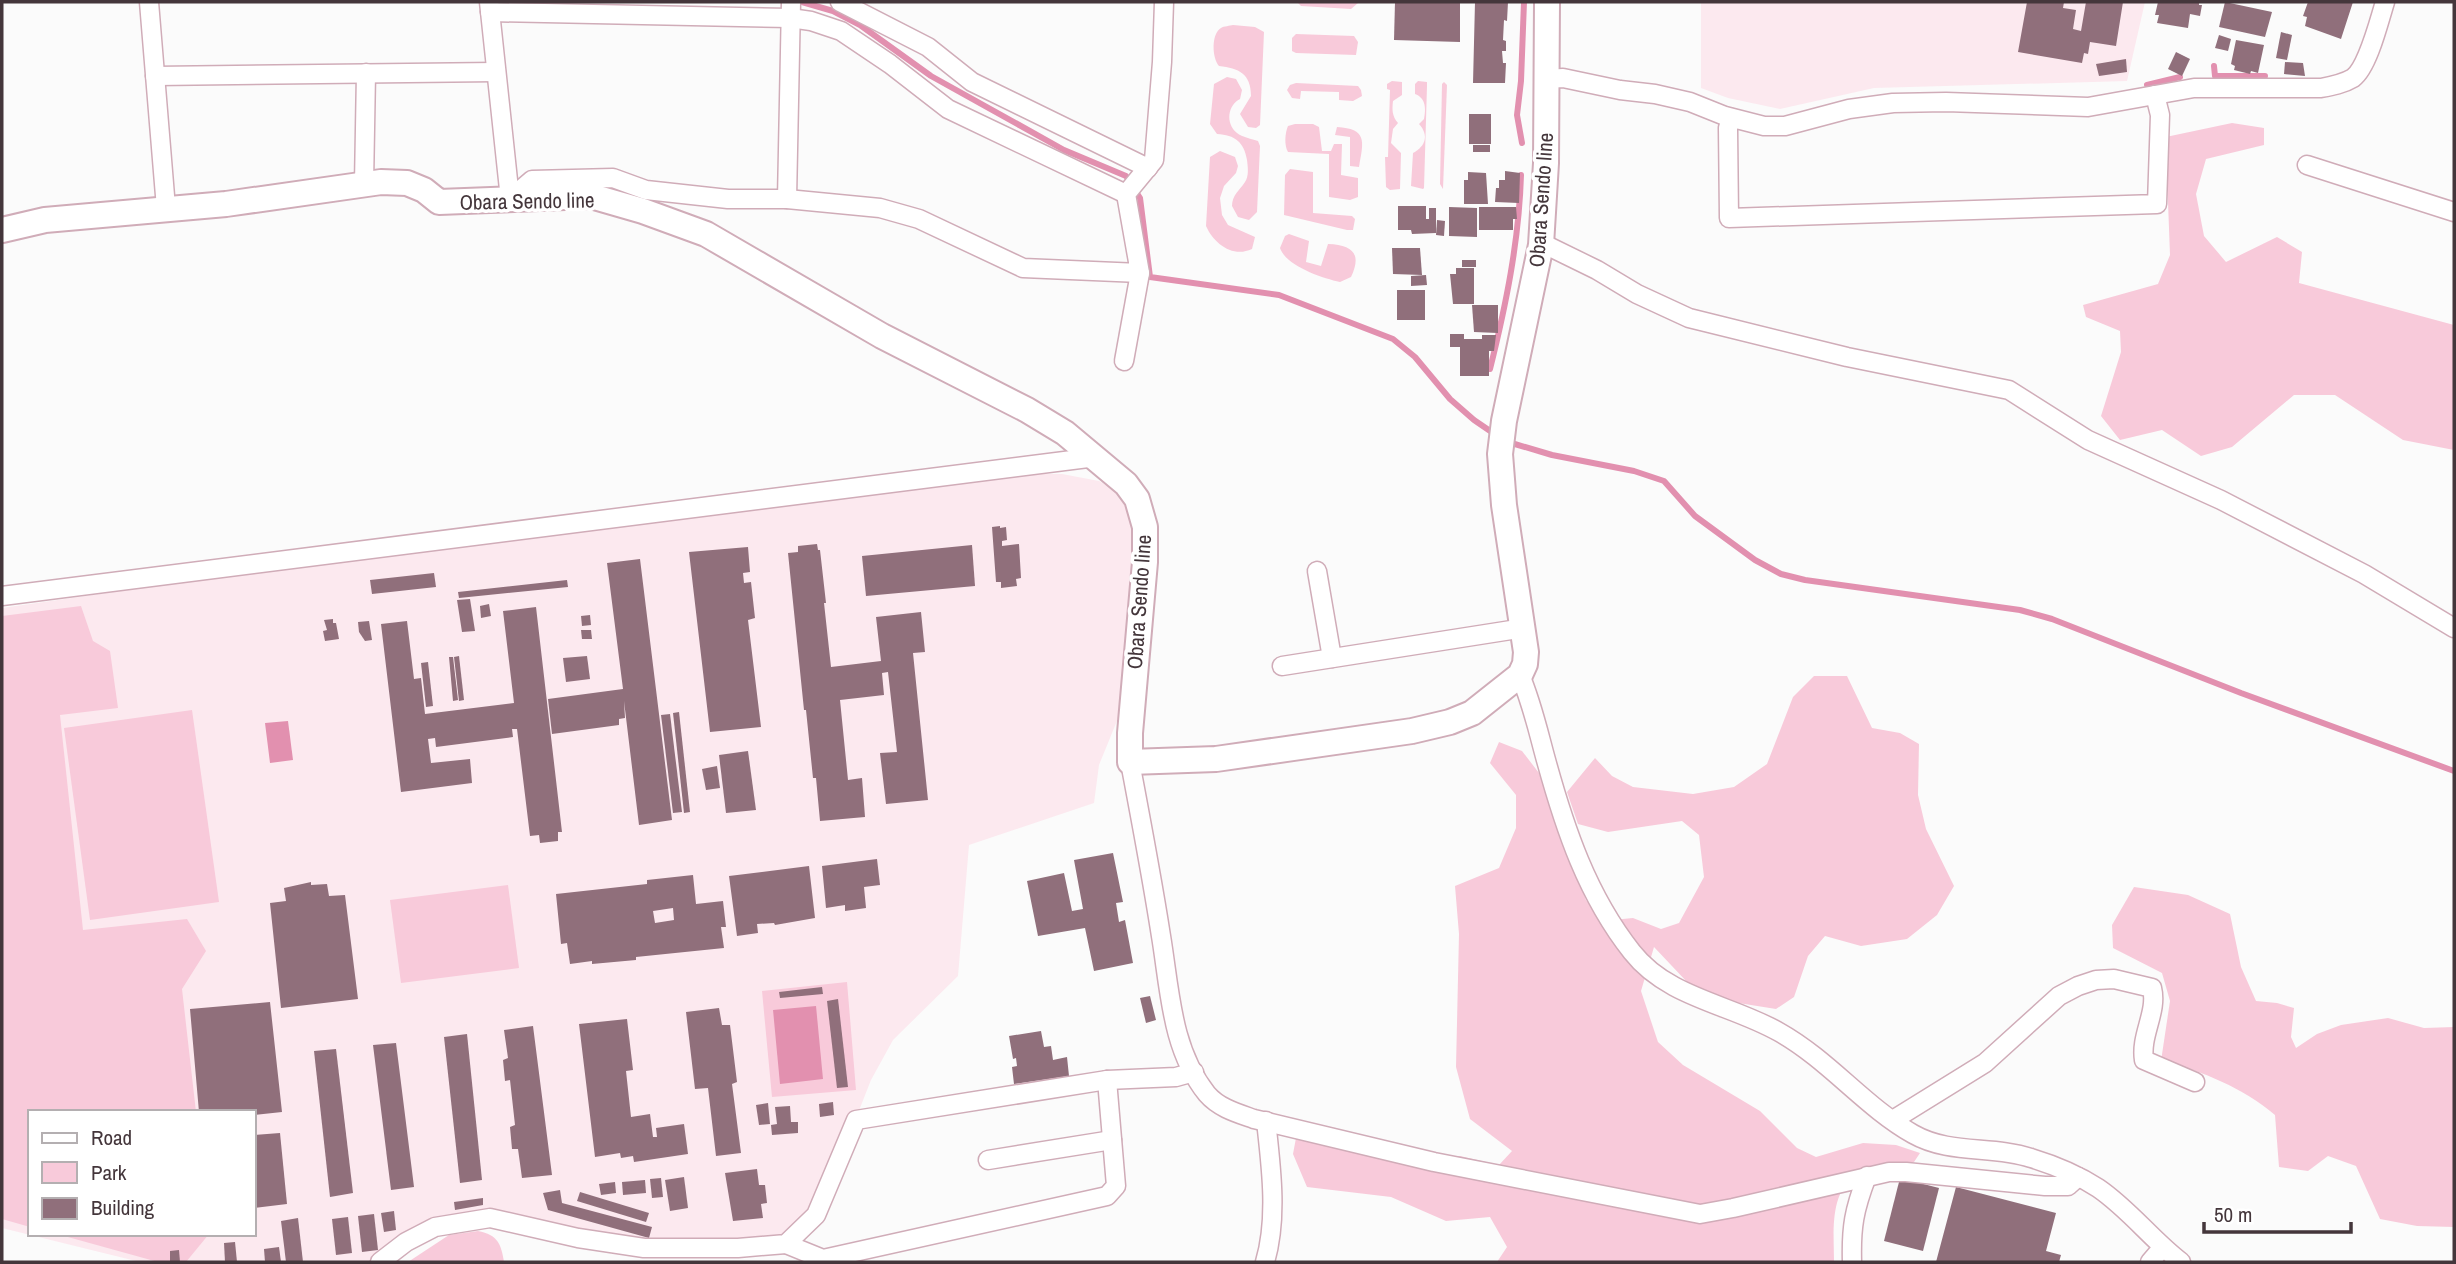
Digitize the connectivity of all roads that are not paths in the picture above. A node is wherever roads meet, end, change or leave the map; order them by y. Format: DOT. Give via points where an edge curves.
graph roads {
  1 [pos="149,2"];
  2 [pos="841,2"];
  3 [pos="1164,2"];
  4 [pos="1546,2"];
  5 [pos="2385,2"];
  6 [pos="490,7"];
  7 [pos="791,10"];
  8 [pos="496,72"];
  9 [pos="366,74"];
  10 [pos="155,76"];
  11 [pos="1547,79"];
  12 [pos="2155,95"];
  13 [pos="1731,118"];
  14 [pos="2306,165"];
  15 [pos="1148,168"];
  16 [pos="364,184"];
  17 [pos="1126,194"];
  18 [pos="510,199"];
  19 [pos="787,199"];
  20 [pos="166,208"];
  21 [pos="2454,212"];
  22 [pos="2,230"];
  23 [pos="1541,245"];
  24 [pos="1140,273"];
  25 [pos="1124,361"];
  26 [pos="1096,457"];
  27 [pos="1317,571"];
  28 [pos="2,596"];
  29 [pos="1524,628"];
  30 [pos="2454,628"];
  31 [pos="1332,658"];
  32 [pos="1282,666"];
  33 [pos="1520,675"];
  34 [pos="1130,762"];
  35 [pos="1194,1072"];
  36 [pos="1107,1080"];
  37 [pos="2195,1082"];
  38 [pos="1893,1120"];
  39 [pos="1266,1121"];
  40 [pos="1112,1140"];
  41 [pos="988,1160"];
  42 [pos="1867,1176"];
  43 [pos="2078,1177"];
  44 [pos="786,1244"];
  45 [pos="2162,1248"];
  46 [pos="380,1262"];
  47 [pos="1265,1262"];
  48 [pos="1852,1262"];
  49 [pos="2150,1262"];
  50 [pos="2181,1262"];
  1 -- 10 [label="street"];
  2 -- 15 [label="street" via="928,47 972,82"];
  3 -- 15 [label="street" via="1154,160"];
  4 -- 11 [label="main road, Obara Sendo line"];
  5 -- 12 [label="street" via="2363,65 2354,77 2339,84 2321,88 2194,88"];
  6 -- 7 [label="street"];
  6 -- 8 [label="street"];
  7 -- 17 [label="street" via="841,31 948,109"];
  7 -- 19 [label="street"];
  8 -- 9 [label="street"];
  8 -- 18 [label="street"];
  9 -- 10 [label="street"];
  9 -- 16 [label="street"];
  10 -- 20 [label="street"];
  11 -- 13 [label="street" via="1655,94"];
  11 -- 23 [label="main road, Obara Sendo line"];
  12 -- 13 [label="street" via="2088,107 1893,103 1785,126"];
  12 -- 13 [label="street" via="2160,115 2157,204 1729,218"];
  14 -- 21 [label="street"];
  15 -- 17 [label="street"];
  16 -- 18 [label="main road, Obara Sendo line" via="407,183 439,202"];
  16 -- 20 [label="main road, Obara Sendo line"];
  17 -- 24 [label="street"];
  18 -- 19 [label="street" via="532,180 613,178 646,190 728,199"];
  18 -- 26 [label="main road, Obara Sendo line" via="591,196 706,234 882,336 1027,410"];
  19 -- 24 [label="street" via="880,208 919,219 1023,268"];
  20 -- 22 [label="main road, Obara Sendo line" via="44,220"];
  23 -- 29 [label="main road, Obara Sendo line" via="1500,454"];
  23 -- 30 [label="street" via="1689,318 2009,390 2088,440 2221,500 2364,574"];
  24 -- 25 [label="street"];
  26 -- 28 [label="street"];
  26 -- 34 [label="main road, Obara Sendo line" via="1137,499 1145,527"];
  27 -- 31 [label="street"];
  29 -- 31 [label="street"];
  29 -- 33 [label="main road, Obara Sendo line" via="1525,664"];
  31 -- 32 [label="street"];
  33 -- 34 [label="main road" via="1472,713 1424,728 1216,759"];
  33 -- 38 [label="street" via="1576,856 1610,921 1633,953 1683,992 1778,1031 1821,1059"];
  34 -- 35 [label="street" via="1171,1012"];
  35 -- 36 [label="street"];
  35 -- 39 [label="street" via="1208,1095 1228,1110"];
  36 -- 40 [label="street"];
  36 -- 44 [label="street" via="856,1119 816,1215"];
  37 -- 38 [label="street" via="2144,1059 2152,988 2114,979 2096,980 2059,996 1984,1063"];
  38 -- 43 [label="street" via="1937,1144 2029,1157"];
  39 -- 42 [label="street" via="1434,1162 1700,1213"];
  39 -- 47 [label="street" via="1272,1212"];
  40 -- 41 [label="street"];
  40 -- 44 [label="street" via="1116,1186 1107,1196 823,1259"];
  42 -- 43 [label="street" via="1906,1172 2045,1186 2068,1186"];
  42 -- 48 [label="street" via="1855,1207"];
  43 -- 45 [label="street" via="2116,1203"];
  44 -- 46 [label="street" via="643,1248 490,1218 435,1227"];
  45 -- 49 [label="street"];
  45 -- 50 [label="street"];
}
